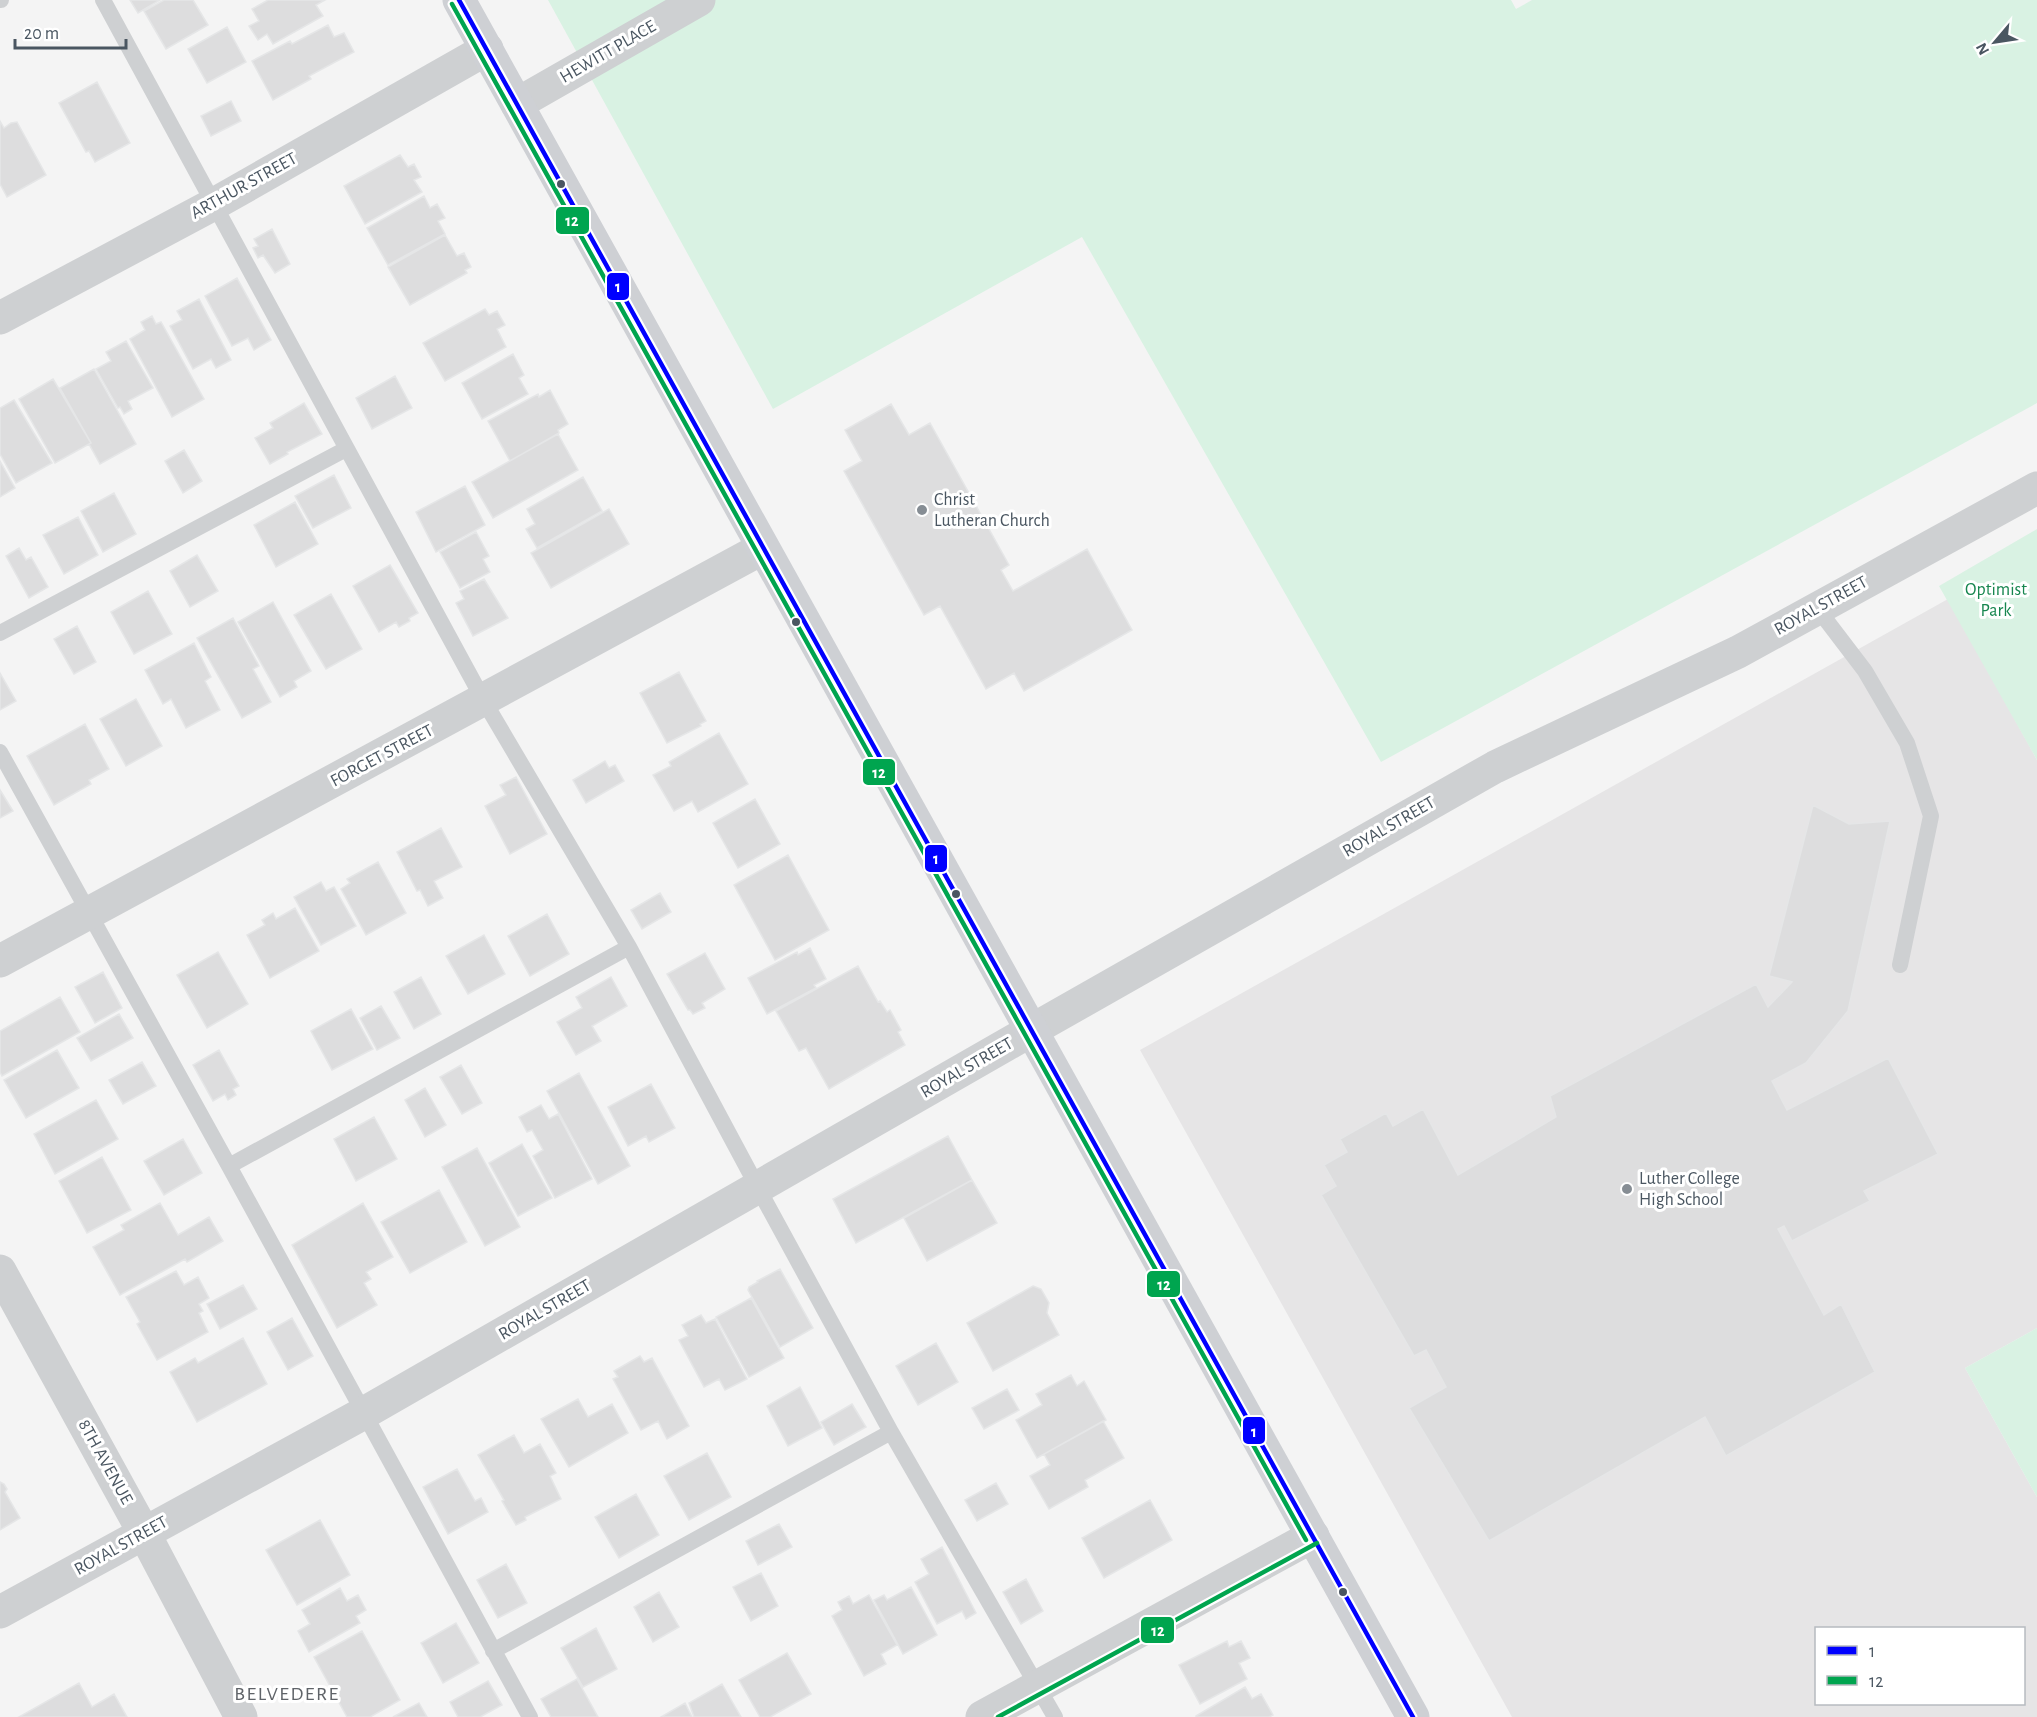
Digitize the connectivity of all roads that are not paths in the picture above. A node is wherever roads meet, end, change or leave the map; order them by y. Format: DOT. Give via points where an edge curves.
graph roads {
  1 [pos="103,0"];
  2 [pos="459,0"];
  3 [pos="699,0"];
  4 [pos="486,49"];
  5 [pos="517,104"];
  6 [pos="214,204"];
  7 [pos="0,318"];
  8 [pos="346,449"];
  9 [pos="2037,488"];
  10 [pos="763,548"];
  11 [pos="1816,608"];
  12 [pos="0,633"];
  13 [pos="484,701"];
  14 [pos="0,752"];
  15 [pos="89,913"];
  16 [pos="628,947"];
  17 [pos="0,961"];
  18 [pos="1900,964"];
  19 [pos="1032,1030"];
  20 [pos="229,1166"];
  21 [pos="758,1188"];
  22 [pos="0,1271"];
  23 [pos="364,1413"];
  24 [pos="891,1432"];
  25 [pos="144,1533"];
  26 [pos="1312,1536"];
  27 [pos="0,1612"];
  28 [pos="493,1651"];
  29 [pos="1037,1687"];
  30 [pos="241,1717"];
  31 [pos="530,1717"];
  32 [pos="982,1717"];
  33 [pos="1055,1717"];
  34 [pos="1413,1717"];
  1 -- 6 [label="lane"];
  2 -- 4 [label="main road"];
  3 -- 5 [label="street, HEWITT PLACE"];
  4 -- 5 [label="main road"];
  4 -- 6 [label="street, ARTHUR STREET"];
  5 -- 10 [label="main road"];
  6 -- 7 [label="street, ARTHUR STREET"];
  6 -- 8 [label="lane"];
  8 -- 12 [label="lane"];
  8 -- 13 [label="lane"];
  9 -- 11 [label="street, ROYAL STREET"];
  10 -- 13 [label="street, FORGET STREET"];
  10 -- 19 [label="main road"];
  11 -- 18 [label="lane" via="1865,671 1907,743 1932,816"];
  11 -- 19 [label="street, ROYAL STREET" via="1738,652 1495,767"];
  13 -- 15 [label="street, FORGET STREET"];
  13 -- 16 [label="lane"];
  14 -- 15 [label="lane"];
  15 -- 17 [label="street, FORGET STREET"];
  15 -- 20 [label="lane"];
  16 -- 20 [label="lane"];
  16 -- 21 [label="lane"];
  19 -- 21 [label="street, ROYAL STREET"];
  19 -- 26 [label="main road"];
  20 -- 23 [label="lane"];
  21 -- 23 [label="street, ROYAL STREET"];
  21 -- 24 [label="lane"];
  22 -- 25 [label="street, 8TH AVENUE"];
  23 -- 25 [label="street, ROYAL STREET"];
  23 -- 28 [label="lane"];
  24 -- 28 [label="lane"];
  24 -- 29 [label="lane"];
  25 -- 27 [label="street, ROYAL STREET"];
  25 -- 30 [label="street, 8TH AVENUE"];
  26 -- 29 [label="street"];
  26 -- 34 [label="main road"];
  28 -- 31 [label="lane"];
  29 -- 32 [label="street"];
  29 -- 33 [label="lane"];
}
